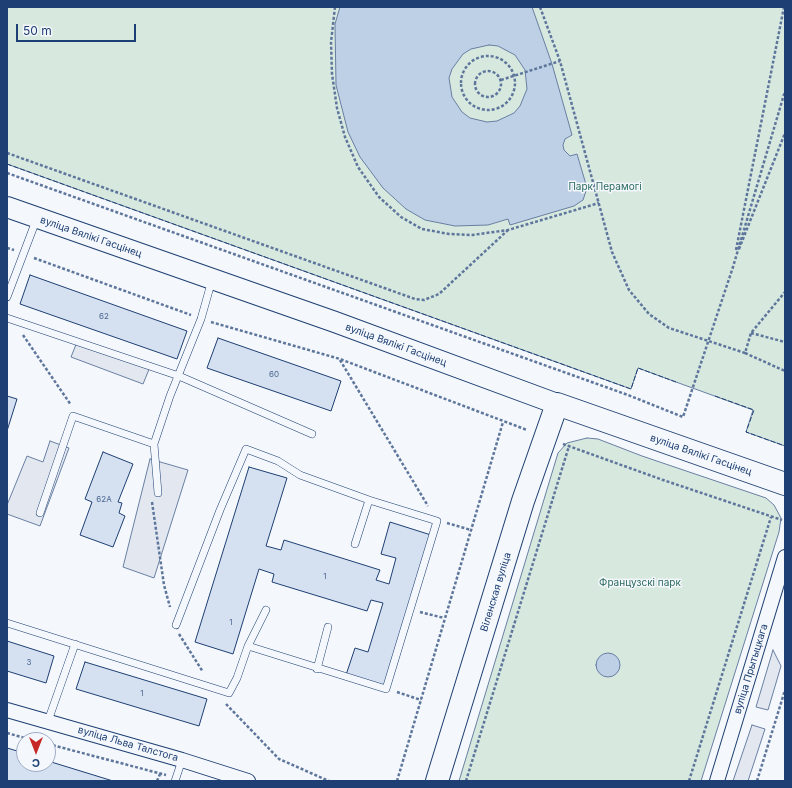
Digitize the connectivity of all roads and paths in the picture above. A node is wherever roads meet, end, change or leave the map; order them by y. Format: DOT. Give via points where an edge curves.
graph roads {
  1 [pos="335,7"];
  2 [pos="540,7"];
  3 [pos="784,7"];
  4 [pos="560,61"];
  5 [pos="514,75"];
  6 [pos="501,80"];
  7 [pos="785,91"];
  8 [pos="785,133"];
  9 [pos="7,153"];
  10 [pos="7,173"];
  11 [pos="598,203"];
  12 [pos="7,207"];
  13 [pos="38,218"];
  14 [pos="508,230"];
  15 [pos="7,248"];
  16 [pos="23,254"];
  17 [pos="733,266"];
  18 [pos="212,279"];
  19 [pos="785,292"];
  20 [pos="7,297"];
  21 [pos="10,319"];
  22 [pos="201,319"];
  23 [pos="751,333"];
  24 [pos="708,340"];
  25 [pos="785,342"];
  26 [pos="745,353"];
  27 [pos="340,359"];
  28 [pos="785,371"];
  29 [pos="179,376"];
  30 [pos="557,404"];
  31 [pos="80,419"];
  32 [pos="503,422"];
  33 [pos="527,430"];
  34 [pos="312,434"];
  35 [pos="154,444"];
  36 [pos="562,444"];
  37 [pos="569,446"];
  38 [pos="785,484"];
  39 [pos="158,493"];
  40 [pos="151,498"];
  41 [pos="369,500"];
  42 [pos="40,513"];
  43 [pos="771,517"];
  44 [pos="782,520"];
  45 [pos="437,521"];
  46 [pos="471,530"];
  47 [pos="355,544"];
  48 [pos="785,557"];
  49 [pos="266,610"];
  50 [pos="412,610"];
  51 [pos="444,618"];
  52 [pos="7,623"];
  53 [pos="176,625"];
  54 [pos="328,627"];
  55 [pos="75,644"];
  56 [pos="248,646"];
  57 [pos="317,668"];
  58 [pos="386,689"];
  59 [pos="218,690"];
  60 [pos="785,690"];
  61 [pos="421,700"];
  62 [pos="7,710"];
  63 [pos="48,722"];
  64 [pos="56,746"];
  65 [pos="182,760"];
  66 [pos="160,774"];
  67 [pos="175,779"];
  68 [pos="157,781"];
  69 [pos="248,781"];
  70 [pos="329,781"];
  71 [pos="397,781"];
  72 [pos="437,781"];
  73 [pos="466,781"];
  74 [pos="689,781"];
  75 [pos="717,781"];
  76 [pos="757,781"];
  1 -- 14 [label="path" via="331,42 337,108 345,137 358,166 379,197 401,217 422,229 472,235"];
  2 -- 4 [label="path"];
  3 -- 17 [label="path"];
  4 -- 5 [label="path"];
  4 -- 11 [label="path"];
  5 -- 5 [label="path" via="505,62 498,58 483,56 465,69 461,84 463,92 472,104 478,108 493,110 507,103 512,96 515,89"];
  5 -- 6 [label="path"];
  6 -- 6 [label="path" via="495,73 485,71 477,78 475,87 482,96 492,97 500,91"];
  7 -- 17 [label="path"];
  8 -- 17 [label="path"];
  9 -- 14 [label="path" via="415,299 424,300 439,294"];
  10 -- 24 [label="path" via="620,392 683,417"];
  11 -- 14 [label="path"];
  11 -- 24 [label="path" via="612,252 629,290 649,314 669,328"];
  12 -- 13 [label="main road, вуліца Вялікі Гасцінец"];
  13 -- 16 [label="lane"];
  13 -- 18 [label="main road, вуліца Вялікі Гасцінец"];
  15 -- 16 [label="path"];
  16 -- 20 [label="lane"];
  16 -- 22 [label="path"];
  17 -- 24 [label="path"];
  18 -- 22 [label="lane"];
  18 -- 30 [label="main road, вуліца Вялікі Гасцінец"];
  19 -- 23 [label="path"];
  21 -- 29 [label="lane"];
  21 -- 31 [label="path"];
  22 -- 27 [label="path"];
  22 -- 29 [label="lane"];
  23 -- 25 [label="path"];
  23 -- 26 [label="path"];
  24 -- 26 [label="path"];
  26 -- 28 [label="path"];
  27 -- 32 [label="path"];
  27 -- 45 [label="path"];
  29 -- 34 [label="lane"];
  29 -- 35 [label="lane"];
  30 -- 38 [label="main road, вуліца Вялікі Гасцінец"];
  30 -- 72 [label="main road, Віленская вуліца" via="523,501"];
  31 -- 35 [label="lane"];
  31 -- 42 [label="lane" via="73,416"];
  32 -- 33 [label="path"];
  32 -- 46 [label="path"];
  35 -- 39 [label="lane"];
  36 -- 37 [label="path"];
  37 -- 43 [label="path"];
  37 -- 73 [label="path"];
  40 -- 53 [label="path" via="164,585"];
  41 -- 45 [label="lane"];
  41 -- 47 [label="lane"];
  41 -- 53 [label="lane" via="300,475 278,461 246,449"];
  43 -- 44 [label="path"];
  43 -- 74 [label="path"];
  45 -- 46 [label="path"];
  45 -- 50 [label="lane"];
  46 -- 51 [label="path"];
  48 -- 75 [label="street, вуліца Прытыцкага"];
  49 -- 56 [label="lane"];
  50 -- 51 [label="path"];
  50 -- 58 [label="lane"];
  51 -- 61 [label="path"];
  52 -- 55 [label="lane"];
  53 -- 59 [label="path" via="197,665"];
  54 -- 57 [label="lane"];
  55 -- 59 [label="lane"];
  55 -- 63 [label="lane"];
  56 -- 57 [label="lane"];
  56 -- 59 [label="lane" via="229,693"];
  57 -- 58 [label="lane"];
  58 -- 61 [label="path"];
  59 -- 70 [label="path" via="225,703 280,759"];
  60 -- 76 [label="path"];
  61 -- 71 [label="path"];
  62 -- 63 [label="street, вуліца Льва Талстога"];
  63 -- 65 [label="street, вуліца Льва Талстога"];
  64 -- 66 [label="path"];
  65 -- 67 [label="lane"];
  65 -- 69 [label="street, вуліца Льва Талстога"];
  66 -- 67 [label="path"];
  66 -- 68 [label="path"];
}
